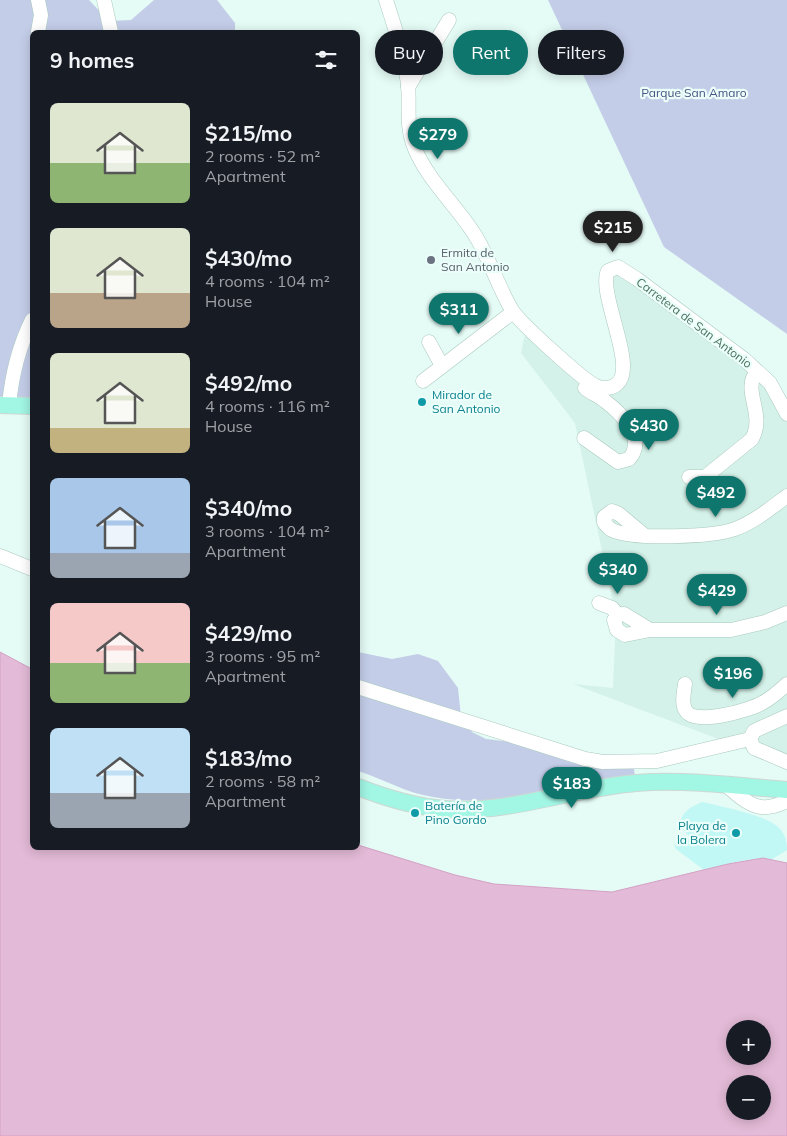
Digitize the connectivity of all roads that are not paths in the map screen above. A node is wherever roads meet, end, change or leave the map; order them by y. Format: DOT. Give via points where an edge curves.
graph roads {
  1 [pos="38,0"];
  2 [pos="104,0"];
  3 [pos="386,0"];
  4 [pos="449,20"];
  5 [pos="38,30"];
  6 [pos="111,30"];
  7 [pos="408,87"];
  8 [pos="513,312"];
  9 [pos="30,324"];
  10 [pos="429,342"];
  11 [pos="442,366"];
  12 [pos="757,371"];
  13 [pos="583,378"];
  14 [pos="423,381"];
  15 [pos="4,405"];
  16 [pos="30,406"];
  17 [pos="787,414"];
  18 [pos="584,438"];
  19 [pos="689,477"];
  20 [pos="787,496"];
  21 [pos="644,535"];
  22 [pos="0,556"];
  23 [pos="30,568"];
  24 [pos="599,603"];
  25 [pos="787,613"];
  26 [pos="685,684"];
  27 [pos="787,684"];
  28 [pos="360,688"];
  29 [pos="787,716"];
  30 [pos="750,739"];
  31 [pos="787,762"];
  32 [pos="728,786"];
  33 [pos="360,788"];
  34 [pos="787,790"];
  35 [pos="787,801"];
  1 -- 5 [label="street" via="41,16"];
  2 -- 6 [label="street"];
  3 -- 7 [label="street, Carretera de San Antonio" via="404,57"];
  4 -- 7 [label="street"];
  7 -- 8 [label="street, Carretera de San Antonio" via="407,114 413,144 429,172 483,247"];
  8 -- 11 [label="street"];
  8 -- 13 [label="street, Carretera de San Antonio"];
  9 -- 15 [label="street"];
  10 -- 11 [label="street"];
  11 -- 14 [label="street"];
  12 -- 13 [label="street, Carretera de San Antonio" via="637,279 614,267 608,271 605,282 616,326 622,376 617,384 607,388 597,387"];
  12 -- 17 [label="street, Carretera de San Antonio" via="770,383"];
  12 -- 19 [label="street" via="750,384 758,420 752,439 704,477"];
  13 -- 18 [label="street" via="584,387 609,404 632,430 636,439 635,449 630,459 618,462"];
  15 -- 16 [label="main road"];
  20 -- 21 [label="street" via="733,530 694,535"];
  22 -- 23 [label="street"];
  24 -- 25 [label="street" via="612,608 618,615 614,625 622,634 650,630 731,630"];
  26 -- 27 [label="street" via="684,709 697,717 753,708"];
  28 -- 30 [label="street" via="603,762 657,761"];
  29 -- 30 [label="street" via="754,731"];
  30 -- 31 [label="street" via="754,748"];
  32 -- 33 [label="main road" via="668,781 635,783 504,806 464,809 400,802"];
  32 -- 34 [label="main road"];
  32 -- 35 [label="street" via="747,803 773,808"];
}
